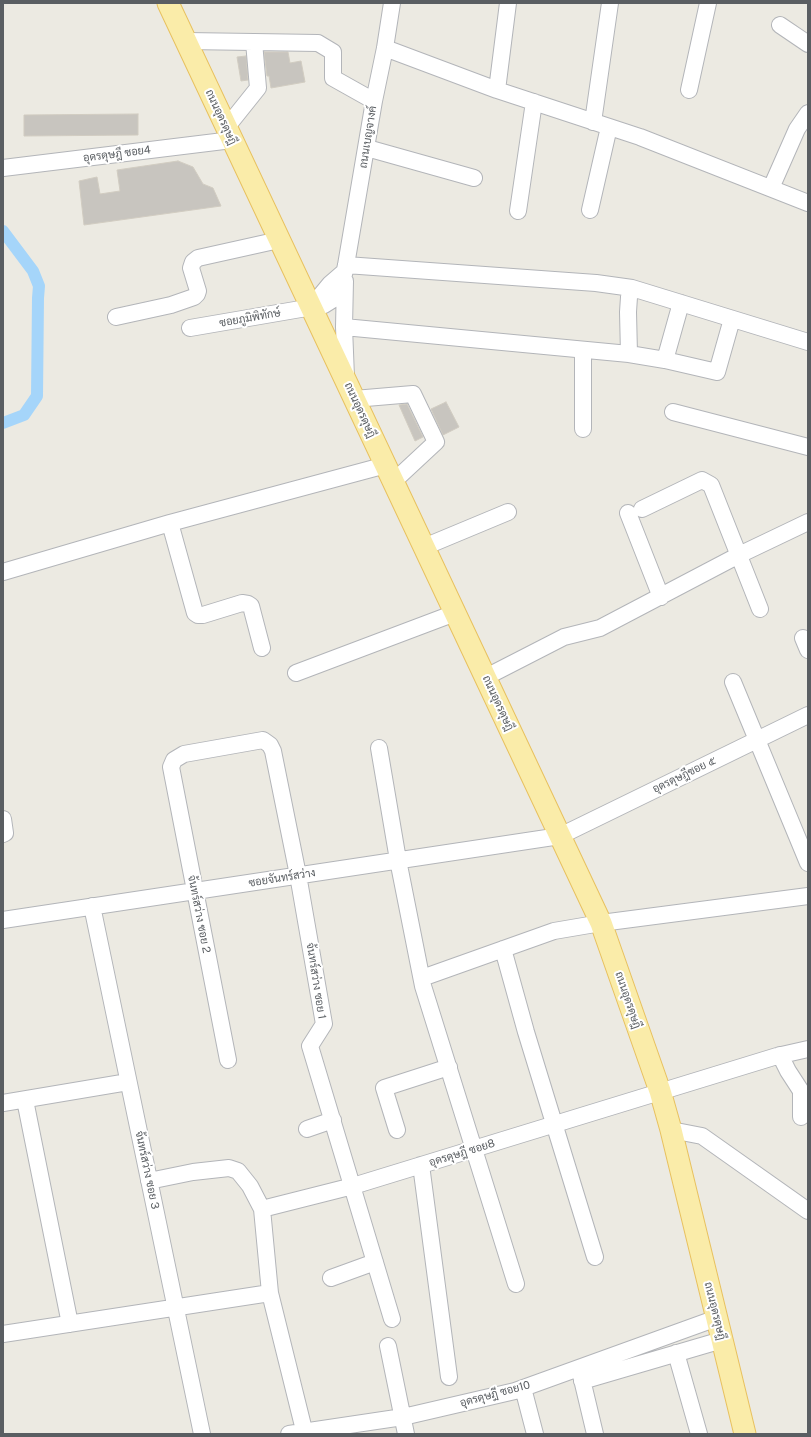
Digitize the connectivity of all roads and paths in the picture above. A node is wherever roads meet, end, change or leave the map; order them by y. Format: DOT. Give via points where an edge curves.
graph roads {
  1 [pos="168,3"];
  2 [pos="392,3"];
  3 [pos="508,3"];
  4 [pos="610,3"];
  5 [pos="708,3"];
  6 [pos="780,25"];
  7 [pos="186,41"];
  8 [pos="254,42"];
  9 [pos="808,44"];
  10 [pos="386,48"];
  11 [pos="497,90"];
  12 [pos="690,90"];
  13 [pos="374,101"];
  14 [pos="534,102"];
  15 [pos="808,113"];
  16 [pos="593,122"];
  17 [pos="609,127"];
  18 [pos="229,134"];
  19 [pos="366,148"];
  20 [pos="3,168"];
  21 [pos="474,178"];
  22 [pos="771,188"];
  23 [pos="808,203"];
  24 [pos="590,210"];
  25 [pos="518,211"];
  26 [pos="279,240"];
  27 [pos="346,268"];
  28 [pos="632,288"];
  29 [pos="681,304"];
  30 [pos="311,307"];
  31 [pos="116,317"];
  32 [pos="732,319"];
  33 [pos="344,327"];
  34 [pos="190,328"];
  35 [pos="808,342"];
  36 [pos="583,350"];
  37 [pos="629,354"];
  38 [pos="665,360"];
  39 [pos="350,391"];
  40 [pos="673,412"];
  41 [pos="583,429"];
  42 [pos="808,447"];
  43 [pos="390,473"];
  44 [pos="508,512"];
  45 [pos="808,522"];
  46 [pos="170,523"];
  47 [pos="424,548"];
  48 [pos="739,555"];
  49 [pos="3,572"];
  50 [pos="661,597"];
  51 [pos="760,609"];
  52 [pos="455,613"];
  53 [pos="262,648"];
  54 [pos="296,673"];
  55 [pos="486,677"];
  56 [pos="734,682"];
  57 [pos="808,715"];
  58 [pos="757,739"];
  59 [pos="379,748"];
  60 [pos="171,767"];
  61 [pos="3,819"];
  62 [pos="3,834"];
  63 [pos="560,836"];
  64 [pos="398,860"];
  65 [pos="808,863"];
  66 [pos="298,875"];
  67 [pos="194,891"];
  68 [pos="808,896"];
  69 [pos="92,906"];
  70 [pos="3,920"];
  71 [pos="601,922"];
  72 [pos="503,949"];
  73 [pos="422,978"];
  74 [pos="808,1049"];
  75 [pos="780,1055"];
  76 [pos="228,1060"];
  77 [pos="449,1067"];
  78 [pos="128,1082"];
  79 [pos="660,1091"];
  80 [pos="25,1100"];
  81 [pos="3,1103"];
  82 [pos="801,1117"];
  83 [pos="333,1120"];
  84 [pos="556,1125"];
  85 [pos="307,1129"];
  86 [pos="397,1130"];
  87 [pos="671,1130"];
  88 [pos="474,1149"];
  89 [pos="421,1165"];
  90 [pos="149,1181"];
  91 [pos="353,1186"];
  92 [pos="262,1209"];
  93 [pos="808,1211"];
  94 [pos="595,1257"];
  95 [pos="375,1262"];
  96 [pos="331,1278"];
  97 [pos="516,1284"];
  98 [pos="270,1293"];
  99 [pos="176,1308"];
  100 [pos="717,1318"];
  101 [pos="392,1319"];
  102 [pos="70,1324"];
  103 [pos="3,1334"];
  104 [pos="722,1340"];
  105 [pos="388,1346"];
  106 [pos="676,1353"];
  107 [pos="581,1374"];
  108 [pos="449,1378"];
  109 [pos="523,1388"];
  110 [pos="402,1417"];
  111 [pos="299,1433"];
  112 [pos="202,1434"];
  113 [pos="406,1434"];
  114 [pos="535,1434"];
  115 [pos="595,1434"];
  116 [pos="699,1434"];
  117 [pos="745,1434"];
  1 -- 7 [label="main road, ถนนอุดรดุษฎี"];
  2 -- 10 [label="street, ถนนเบญจางค์"];
  3 -- 11 [label="street"];
  4 -- 16 [label="street"];
  5 -- 12 [label="street"];
  6 -- 9 [label="street"];
  7 -- 8 [label="street"];
  7 -- 18 [label="main road, ถนนอุดรดุษฎี"];
  8 -- 13 [label="street" via="318,43 333,52 333,78"];
  8 -- 18 [label="street" via="258,88"];
  10 -- 11 [label="street"];
  10 -- 13 [label="street, ถนนเบญจางค์"];
  11 -- 14 [label="street"];
  13 -- 19 [label="street, ถนนเบญจางค์"];
  14 -- 16 [label="street"];
  14 -- 25 [label="street"];
  15 -- 22 [label="street" via="797,129"];
  16 -- 17 [label="street"];
  17 -- 22 [label="street"];
  17 -- 24 [label="street"];
  18 -- 20 [label="street, อุดรดุษฎี ซอย4"];
  18 -- 26 [label="main road, ถนนอุดรดุษฎี"];
  19 -- 21 [label="street"];
  19 -- 27 [label="street, ถนนเบญจางค์"];
  22 -- 23 [label="street"];
  26 -- 30 [label="main road, ถนนอุดรดุษฎี"];
  26 -- 31 [label="street" via="198,258 191,268 198,291 194,297 171,305"];
  27 -- 28 [label="street" via="596,283"];
  27 -- 30 [label="street, ถนนเบญจางค์" via="341,288 332,300 324,305"];
  27 -- 33 [label="street, ถนนเบญจางค์"];
  28 -- 29 [label="street"];
  28 -- 37 [label="street" via="628,312"];
  29 -- 32 [label="street"];
  29 -- 38 [label="street"];
  30 -- 34 [label="street, ซอยภูมิพิทักษ์"];
  30 -- 39 [label="main road, ถนนอุดรดุษฎี"];
  32 -- 35 [label="street"];
  32 -- 38 [label="street" via="717,372"];
  33 -- 36 [label="street"];
  33 -- 39 [label="street, ถนนเบญจางค์"];
  36 -- 37 [label="street"];
  36 -- 41 [label="street"];
  37 -- 38 [label="street"];
  39 -- 43 [label="main road, ถนนอุดรดุษฎี"];
  39 -- 43 [label="street" via="413,394 433,435 436,442"];
  40 -- 42 [label="street"];
  43 -- 46 [label="street"];
  43 -- 47 [label="main road, ถนนอุดรดุษฎี"];
  44 -- 47 [label="street"];
  45 -- 48 [label="street"];
  46 -- 49 [label="street"];
  46 -- 53 [label="street" via="195,613 203,615 248,604 251,606"];
  47 -- 52 [label="main road, ถนนอุดรดุษฎี"];
  48 -- 50 [label="street"];
  48 -- 50 [label="street" via="711,485 702,480 635,511"];
  48 -- 51 [label="street"];
  50 -- 55 [label="street" via="600,628 564,637"];
  52 -- 54 [label="street"];
  52 -- 55 [label="main road, ถนนอุดรดุษฎี"];
  55 -- 63 [label="main road, ถนนอุดรดุษฎี"];
  56 -- 58 [label="street"];
  57 -- 58 [label="street, อุดรดุษฎีซอย ๕"];
  58 -- 63 [label="street, อุดรดุษฎีซอย ๕"];
  58 -- 65 [label="street"];
  59 -- 64 [label="street"];
  60 -- 66 [label="street, จ้นทร์สว่าง ซอย 1" via="174,760 184,754 263,740 270,745"];
  60 -- 67 [label="street, จ้นทร์สว่าง ซอย 2"];
  61 -- 62 [label="street"];
  63 -- 64 [label="street, ซอยจันทร์สว่าง"];
  63 -- 71 [label="main road, ถนนอุดรดุษฎี"];
  64 -- 66 [label="street, ซอยจันทร์สว่าง"];
  64 -- 73 [label="street"];
  66 -- 67 [label="street, ซอยจันทร์สว่าง"];
  66 -- 83 [label="street, จ้นทร์สว่าง ซอย 1" via="324,1024 310,1046"];
  67 -- 69 [label="street, ซอยจันทร์สว่าง"];
  67 -- 76 [label="street, จ้นทร์สว่าง ซอย 2"];
  68 -- 71 [label="street"];
  69 -- 70 [label="street, ซอยจันทร์สว่าง"];
  69 -- 78 [label="street, จ้นทร์สว่าง ซอย 3"];
  71 -- 72 [label="street" via="554,931"];
  71 -- 79 [label="main road, ถนนอุดรดุษฎี"];
  72 -- 73 [label="street"];
  72 -- 84 [label="street"];
  73 -- 77 [label="street"];
  74 -- 75 [label="street, อุดรดุษฎี ซอย8"];
  75 -- 79 [label="street, อุดรดุษฎี ซอย8"];
  75 -- 82 [label="street" via="801,1091"];
  77 -- 86 [label="street" via="384,1088"];
  77 -- 88 [label="street"];
  78 -- 80 [label="street"];
  78 -- 90 [label="street, จ้นทร์สว่าง ซอย 3"];
  79 -- 84 [label="street, อุดรดุษฎี ซอย8"];
  79 -- 87 [label="main road, ถนนอุดรดุษฎี"];
  80 -- 81 [label="street"];
  80 -- 102 [label="street"];
  83 -- 85 [label="street"];
  83 -- 91 [label="street, จ้นทร์สว่าง ซอย 1"];
  84 -- 88 [label="street, อุดรดุษฎี ซอย8"];
  84 -- 94 [label="street"];
  87 -- 93 [label="street" via="702,1136"];
  87 -- 100 [label="main road, ถนนอุดรดุษฎี"];
  88 -- 89 [label="street, อุดรดุษฎี ซอย8"];
  88 -- 97 [label="street"];
  89 -- 91 [label="street, อุดรดุษฎี ซอย8"];
  89 -- 108 [label="street"];
  90 -- 92 [label="street" via="229,1168 238,1171 245,1178"];
  90 -- 99 [label="street, จ้นทร์สว่าง ซอย 3"];
  91 -- 92 [label="street, อุดรดุษฎี ซอย8"];
  91 -- 95 [label="street, จ้นทร์สว่าง ซอย 1"];
  92 -- 98 [label="street"];
  95 -- 96 [label="street"];
  95 -- 101 [label="street, จ้นทร์สว่าง ซอย 1"];
  98 -- 99 [label="street"];
  98 -- 111 [label="street"];
  99 -- 102 [label="street"];
  99 -- 112 [label="street, จ้นทร์สว่าง ซอย 3"];
  100 -- 104 [label="main road, ถนนอุดรดุษฎี"];
  100 -- 107 [label="street, อุดรดุษฎี ซอย10"];
  102 -- 103 [label="street"];
  104 -- 106 [label="street"];
  104 -- 117 [label="main road, ถนนอุดรดุษฎี"];
  105 -- 110 [label="street"];
  106 -- 107 [label="street"];
  106 -- 116 [label="street"];
  107 -- 109 [label="street, อุดรดุษฎี ซอย10"];
  107 -- 115 [label="street"];
  109 -- 110 [label="street, อุดรดุษฎี ซอย10"];
  109 -- 114 [label="street"];
  110 -- 111 [label="street, อุดรดุษฎี ซอย10"];
  110 -- 113 [label="street"];
}
